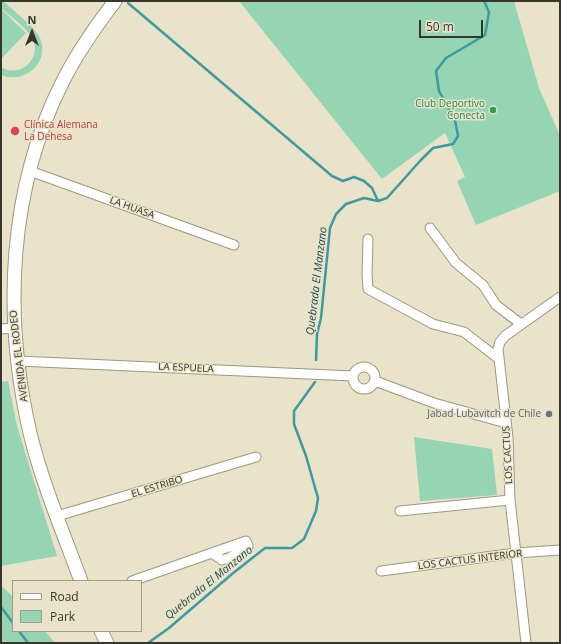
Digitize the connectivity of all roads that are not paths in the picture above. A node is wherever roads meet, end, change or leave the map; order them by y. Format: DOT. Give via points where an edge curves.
graph roads {
  1 [pos="115,1"];
  2 [pos="30,171"];
  3 [pos="430,228"];
  4 [pos="368,239"];
  5 [pos="234,245"];
  6 [pos="560,296"];
  7 [pos="521,324"];
  8 [pos="15,328"];
  9 [pos="1,329"];
  10 [pos="499,359"];
  11 [pos="18,361"];
  12 [pos="353,376"];
  13 [pos="374,381"];
  14 [pos="506,423"];
  15 [pos="256,457"];
  16 [pos="510,500"];
  17 [pos="400,511"];
  18 [pos="57,516"];
  19 [pos="560,550"];
  20 [pos="212,553"];
  21 [pos="516,553"];
  22 [pos="381,571"];
  23 [pos="81,580"];
  24 [pos="135,580"];
  25 [pos="102,632"];
  26 [pos="107,643"];
  27 [pos="526,643"];
  1 -- 2 [label="street, AVENIDA EL RODEO" via="62,82"];
  2 -- 5 [label="street, LA HUASA"];
  2 -- 8 [label="street, AVENIDA EL RODEO" via="16,245 13,301"];
  3 -- 7 [label="street" via="456,263 483,285 496,306"];
  4 -- 10 [label="street" via="368,289 434,324 464,332"];
  6 -- 7 [label="street, LOS CACTUS"];
  7 -- 10 [label="street, LOS CACTUS" via="500,342"];
  8 -- 9 [label="street"];
  8 -- 11 [label="street, AVENIDA EL RODEO"];
  10 -- 14 [label="street, LOS CACTUS"];
  11 -- 12 [label="street, LA ESPUELA"];
  11 -- 18 [label="street, AVENIDA EL RODEO" via="30,432"];
  12 -- 13 [label="street" via="355,384 361,388 369,388"];
  12 -- 13 [label="street" via="357,370 368,367 374,372"];
  13 -- 14 [label="street" via="434,403"];
  14 -- 16 [label="street, LOS CACTUS"];
  15 -- 18 [label="street, EL ESTRIBO"];
  16 -- 17 [label="street"];
  16 -- 21 [label="street, LOS CACTUS"];
  18 -- 23 [label="street, AVENIDA EL RODEO"];
  19 -- 21 [label="street, LOS CACTUS INTERIOR"];
  20 -- 24 [label="street"];
  21 -- 22 [label="street, LOS CACTUS INTERIOR"];
  21 -- 27 [label="street, LOS CACTUS"];
  25 -- 26 [label="street"];
}
